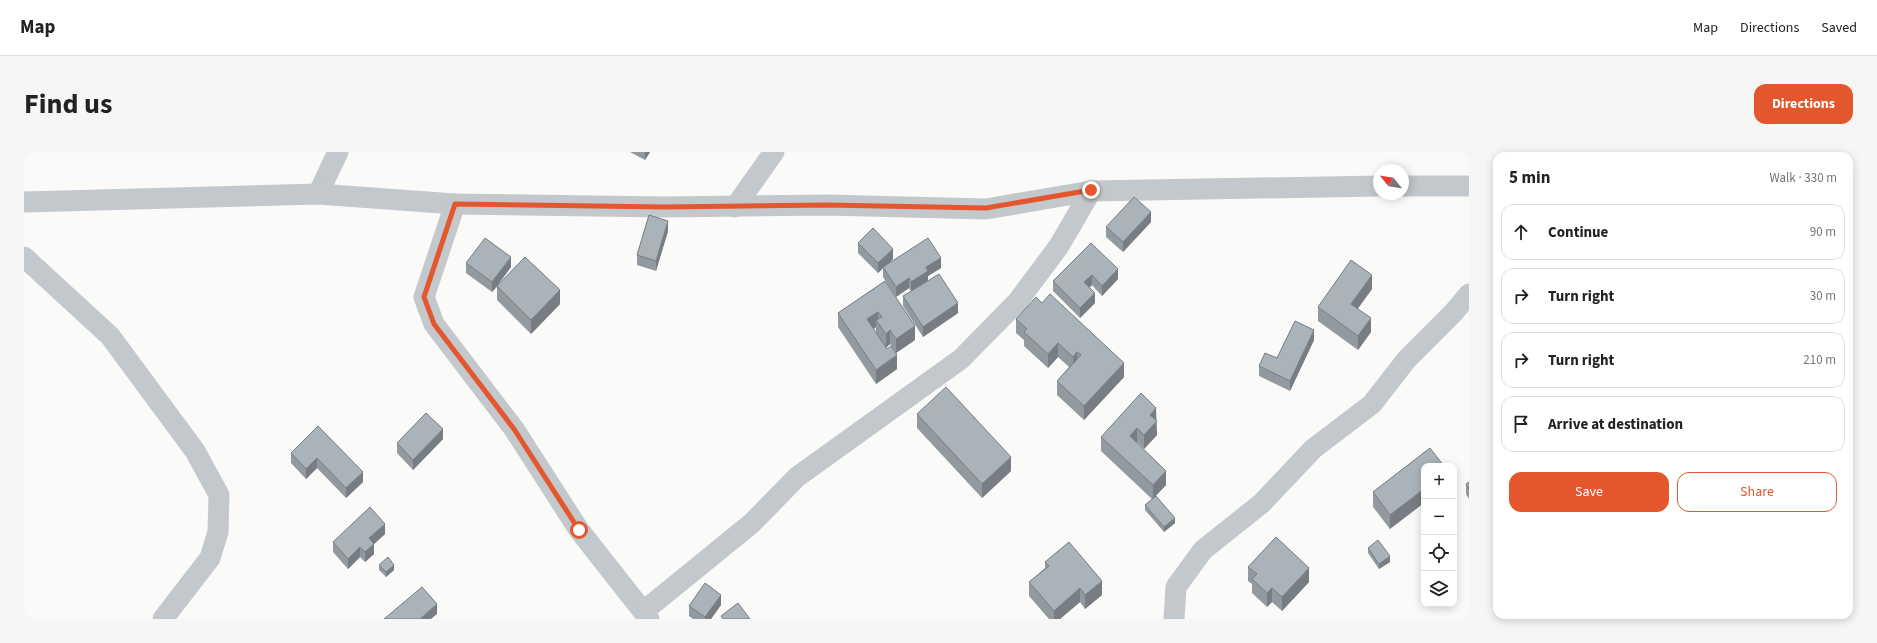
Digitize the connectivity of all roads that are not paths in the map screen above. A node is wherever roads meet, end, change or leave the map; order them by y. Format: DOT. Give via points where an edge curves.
graph roads {
  1 [pos="338,152"];
  2 [pos="774,152"];
  3 [pos="1373,186"];
  4 [pos="1409,186"];
  5 [pos="1469,186"];
  6 [pos="1091,190"];
  7 [pos="318,194"];
  8 [pos="24,202"];
  9 [pos="455,204"];
  10 [pos="735,207"];
  11 [pos="24,257"];
  12 [pos="1469,294"];
  13 [pos="646,615"];
  14 [pos="163,619"];
  15 [pos="1174,619"];
  1 -- 7 [label="street"];
  2 -- 10 [label="street"];
  3 -- 6 [label="street"];
  4 -- 5 [label="street"];
  6 -- 10 [label="street" via="986,208 827,205"];
  6 -- 13 [label="street" via="1059,246 1018,301 961,359 797,477 752,523"];
  7 -- 8 [label="street"];
  7 -- 9 [label="street"];
  9 -- 10 [label="street"];
  9 -- 13 [label="street" via="424,297 434,324 514,429 579,530"];
  11 -- 14 [label="street" via="110,336 195,451 219,495 218,532 210,558"];
  12 -- 15 [label="street" via="1407,359 1372,404 1313,449 1262,503 1203,550 1176,588"];
}
